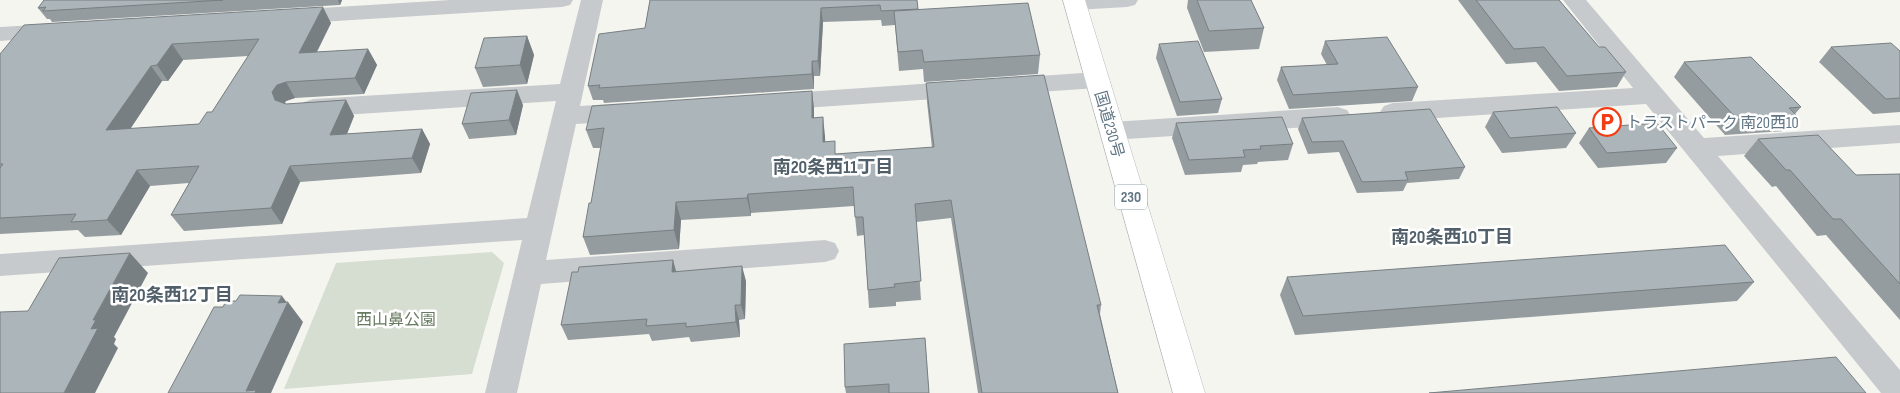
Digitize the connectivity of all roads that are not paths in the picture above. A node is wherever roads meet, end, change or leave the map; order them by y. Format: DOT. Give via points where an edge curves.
graph roads {
  1 [pos="562,0"];
  2 [pos="592,0"];
  3 [pos="1127,0"];
  4 [pos="1574,0"];
  5 [pos="1075,1"];
  6 [pos="266,18"];
  7 [pos="79,30"];
  8 [pos="0,34"];
  9 [pos="1098,80"];
  10 [pos="1653,95"];
  11 [pos="754,103"];
  12 [pos="568,104"];
  13 [pos="296,109"];
  14 [pos="655,110"];
  15 [pos="1112,131"];
  16 [pos="1900,134"];
  17 [pos="1697,148"];
  18 [pos="539,228"];
  19 [pos="825,250"];
  20 [pos="0,265"];
  21 [pos="529,273"];
  22 [pos="501,393"];
  23 [pos="1188,393"];
  24 [pos="1900,393"];
  1 -- 6 [label="street"];
  2 -- 12 [label="street"];
  3 -- 5 [label="street"];
  4 -- 10 [label="street"];
  5 -- 9 [label="highway, 国道230号 / 230"];
  7 -- 8 [label="street"];
  9 -- 11 [label="street"];
  9 -- 15 [label="highway, 国道230号 / 230"];
  10 -- 15 [label="street"];
  10 -- 17 [label="street"];
  12 -- 13 [label="street"];
  12 -- 14 [label="street"];
  12 -- 18 [label="street"];
  15 -- 23 [label="highway, 国道230号 / 230"];
  16 -- 17 [label="street"];
  17 -- 24 [label="street"];
  18 -- 20 [label="street"];
  18 -- 21 [label="street"];
  19 -- 21 [label="street"];
  21 -- 22 [label="street"];
}
